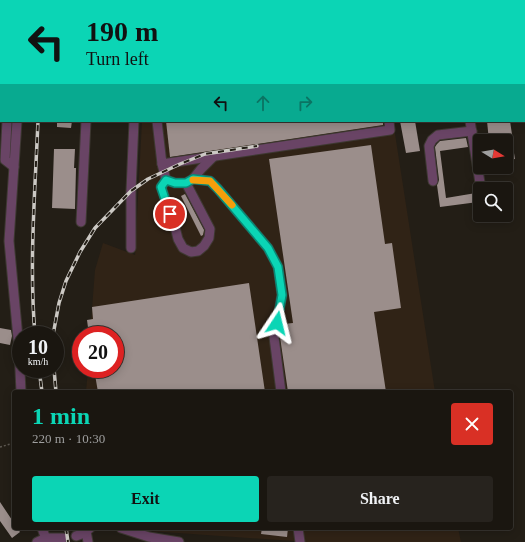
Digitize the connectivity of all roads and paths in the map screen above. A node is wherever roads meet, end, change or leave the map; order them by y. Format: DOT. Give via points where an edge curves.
graph roads {
  1 [pos="7,122"];
  2 [pos="17,122"];
  3 [pos="86,122"];
  4 [pos="134,122"];
  5 [pos="157,122"];
  6 [pos="389,122"];
  7 [pos="470,122"];
  8 [pos="472,131"];
  9 [pos="214,156"];
  10 [pos="2,158"];
  11 [pos="162,164"];
  12 [pos="14,166"];
  13 [pos="166,180"];
  14 [pos="190,181"];
  15 [pos="433,181"];
  16 [pos="480,182"];
  17 [pos="81,222"];
  18 [pos="131,248"];
  19 [pos="22,390"];
  20 [pos="281,390"];
  21 [pos="12,444"];
  22 [pos="0,447"];
  23 [pos="42,530"];
  24 [pos="88,530"];
  25 [pos="127,530"];
  26 [pos="298,530"];
  27 [pos="76,536"];
  28 [pos="63,538"];
  29 [pos="43,541"];
  30 [pos="88,542"];
  31 [pos="179,542"];
  32 [pos="300,542"];
  1 -- 10 [label="street"];
  2 -- 12 [label="street"];
  3 -- 17 [label="street"];
  4 -- 18 [label="street"];
  5 -- 11 [label="street"];
  6 -- 9 [label="street" via="390,130"];
  7 -- 8 [label="street"];
  8 -- 15 [label="street" via="438,135 432,140 429,146"];
  8 -- 16 [label="street"];
  9 -- 11 [label="street"];
  9 -- 14 [label="street"];
  10 -- 12 [label="street"];
  11 -- 13 [label="street"];
  12 -- 19 [label="street" via="9,242"];
  13 -- 14 [label="street" via="175,183"];
  13 -- 14 [label="street" via="161,187 178,239 183,248 191,252 198,251 204,246 210,229"];
  14 -- 20 [label="street" via="210,181 268,248 278,267 282,295 274,337"];
  21 -- 22 [label="path"];
  23 -- 29 [label="street"];
  24 -- 27 [label="street"];
  24 -- 30 [label="street"];
  25 -- 31 [label="street"];
  26 -- 32 [label="street"];
  28 -- 29 [label="street"];
}
